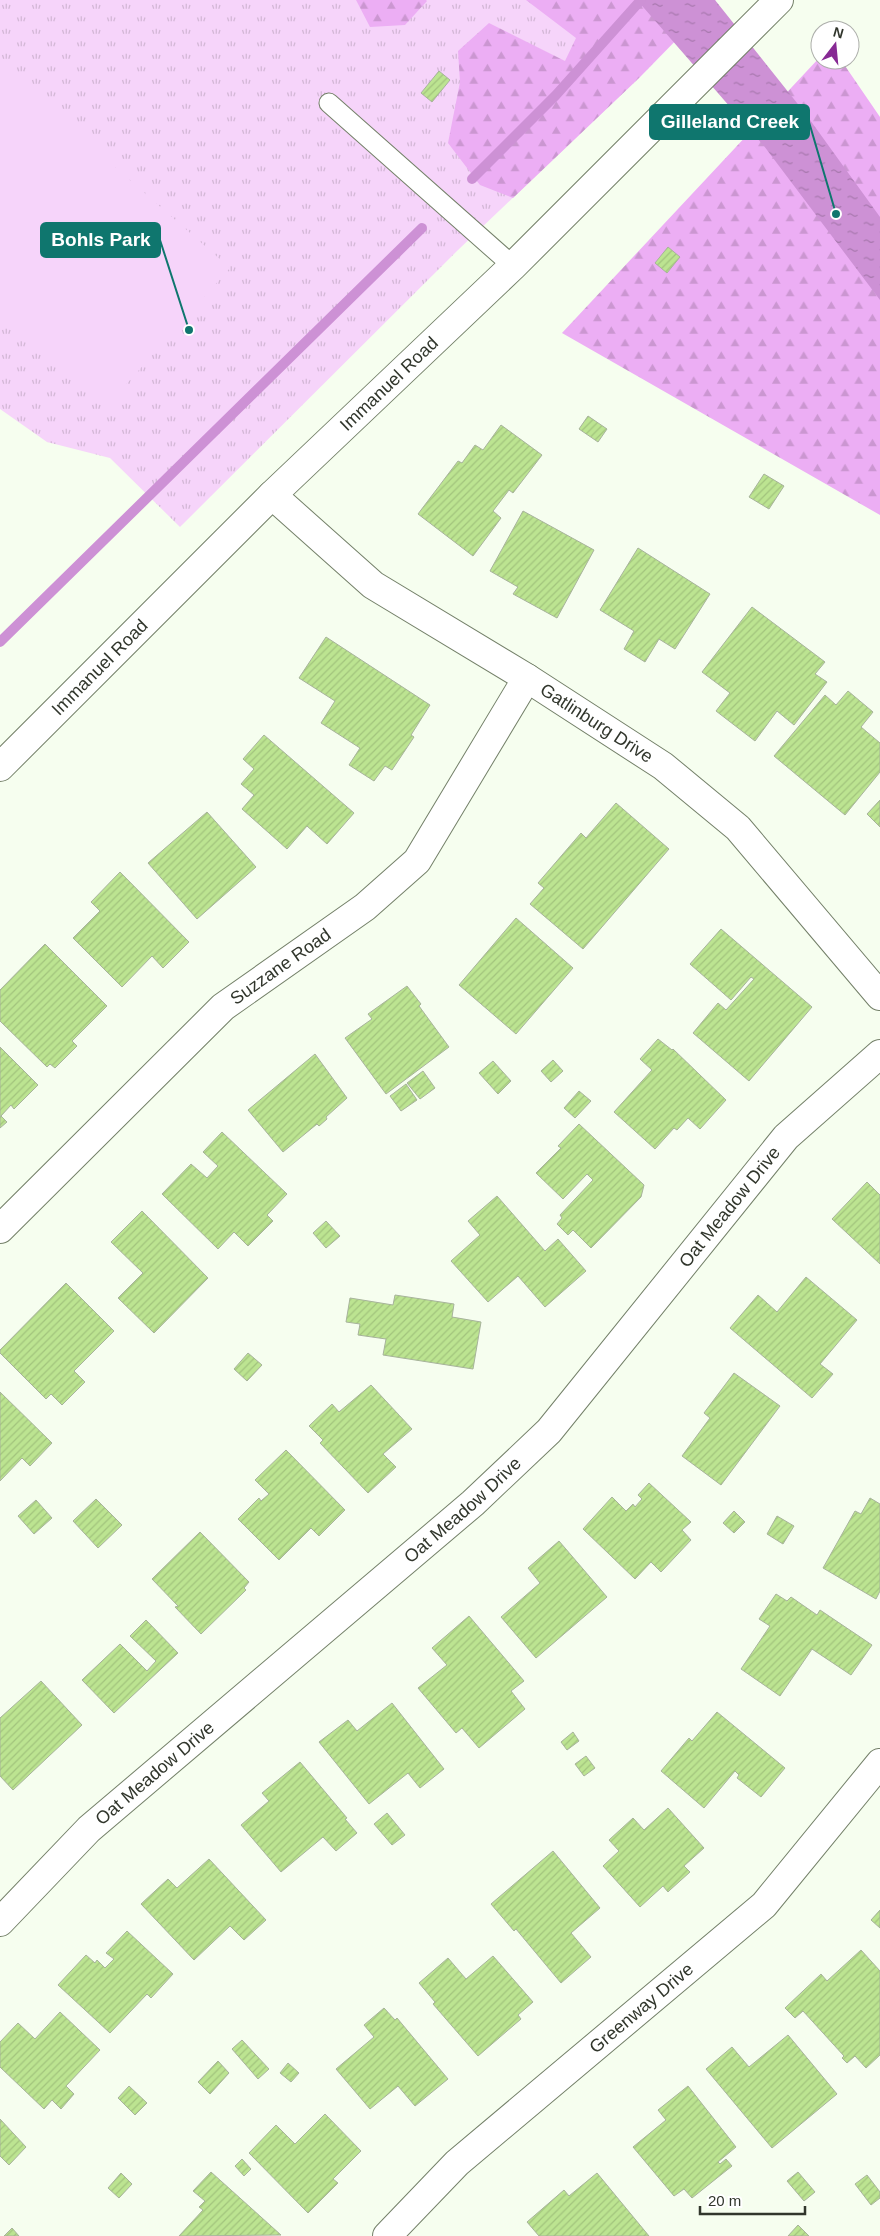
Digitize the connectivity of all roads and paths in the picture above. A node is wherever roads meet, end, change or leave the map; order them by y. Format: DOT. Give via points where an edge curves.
graph roads {
  1 [pos="779,0"];
  2 [pos="329,104"];
  3 [pos="513,266"];
  4 [pos="272,495"];
  5 [pos="527,678"];
  6 [pos="0,767"];
  7 [pos="880,996"];
  8 [pos="880,1054"];
  9 [pos="0,1229"];
  10 [pos="880,1763"];
  11 [pos="0,1922"];
  12 [pos="386,2236"];
  1 -- 3 [label="street, Immanuel Road"];
  2 -- 3 [label="lane"];
  3 -- 4 [label="street, Immanuel Road"];
  4 -- 5 [label="street, Gatlinburg Drive" via="373,585"];
  4 -- 6 [label="street, Immanuel Road"];
  5 -- 7 [label="street, Gatlinburg Drive" via="662,766 738,828"];
  5 -- 9 [label="street, Suzzane Road" via="417,861 365,907 223,1007"];
  8 -- 11 [label="street, Oat Meadow Drive" via="786,1137 549,1431 473,1503 89,1829"];
  10 -- 12 [label="street, Greenway Drive" via="764,1905 457,2163"];
}
